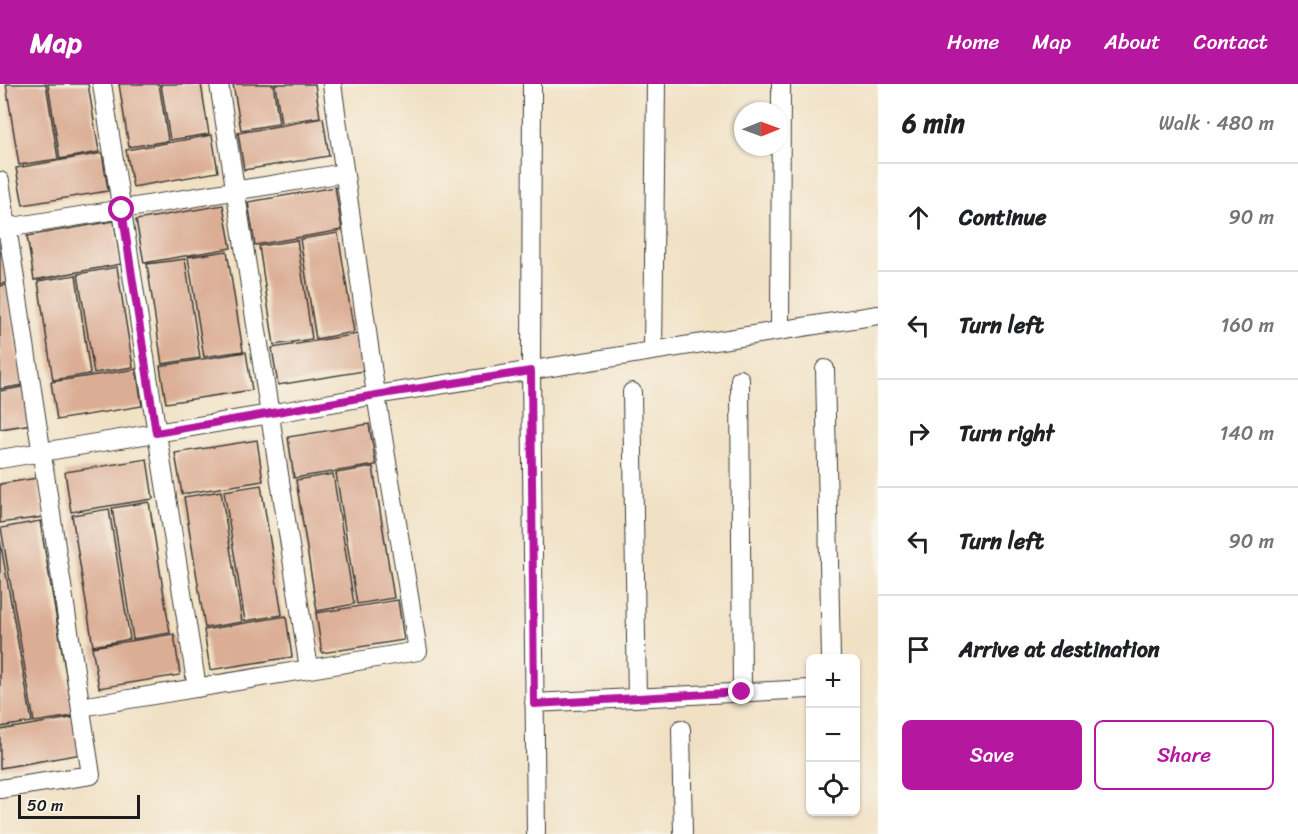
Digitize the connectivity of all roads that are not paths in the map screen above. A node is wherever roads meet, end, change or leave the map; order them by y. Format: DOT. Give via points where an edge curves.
graph roads {
  1 [pos="102,84"];
  2 [pos="219,84"];
  3 [pos="332,84"];
  4 [pos="532,84"];
  5 [pos="656,84"];
  6 [pos="781,84"];
  7 [pos="344,173"];
  8 [pos="0,181"];
  9 [pos="236,191"];
  10 [pos="122,210"];
  11 [pos="4,228"];
  12 [pos="878,315"];
  13 [pos="780,330"];
  14 [pos="653,351"];
  15 [pos="825,369"];
  16 [pos="531,371"];
  17 [pos="740,379"];
  18 [pos="632,392"];
  19 [pos="376,395"];
  20 [pos="270,414"];
  21 [pos="156,433"];
  22 [pos="41,452"];
  23 [pos="0,459"];
  24 [pos="831,654"];
  25 [pos="309,669"];
  26 [pos="197,688"];
  27 [pos="806,689"];
  28 [pos="742,692"];
  29 [pos="637,698"];
  30 [pos="534,704"];
  31 [pos="81,707"];
  32 [pos="681,729"];
  33 [pos="0,789"];
  34 [pos="536,834"];
  35 [pos="683,834"];
  1 -- 10 [label="street"];
  2 -- 9 [label="street"];
  3 -- 7 [label="street"];
  4 -- 16 [label="street"];
  5 -- 14 [label="street"];
  6 -- 13 [label="street"];
  7 -- 9 [label="street"];
  7 -- 19 [label="street"];
  8 -- 11 [label="street"];
  9 -- 10 [label="street"];
  9 -- 20 [label="street"];
  10 -- 11 [label="street"];
  10 -- 21 [label="street"];
  11 -- 22 [label="street"];
  12 -- 13 [label="street"];
  13 -- 14 [label="street"];
  14 -- 16 [label="street"];
  15 -- 24 [label="street"];
  16 -- 19 [label="street"];
  16 -- 30 [label="street"];
  17 -- 28 [label="street"];
  18 -- 29 [label="street"];
  19 -- 20 [label="street"];
  19 -- 25 [label="street" via="418,651"];
  20 -- 21 [label="street"];
  20 -- 25 [label="street"];
  21 -- 22 [label="street"];
  21 -- 26 [label="street"];
  22 -- 23 [label="street"];
  22 -- 31 [label="street"];
  25 -- 26 [label="street"];
  26 -- 31 [label="street"];
  27 -- 28 [label="street"];
  28 -- 29 [label="street"];
  29 -- 30 [label="street"];
  30 -- 34 [label="street"];
  31 -- 33 [label="street" via="91,775"];
  32 -- 35 [label="street"];
}
